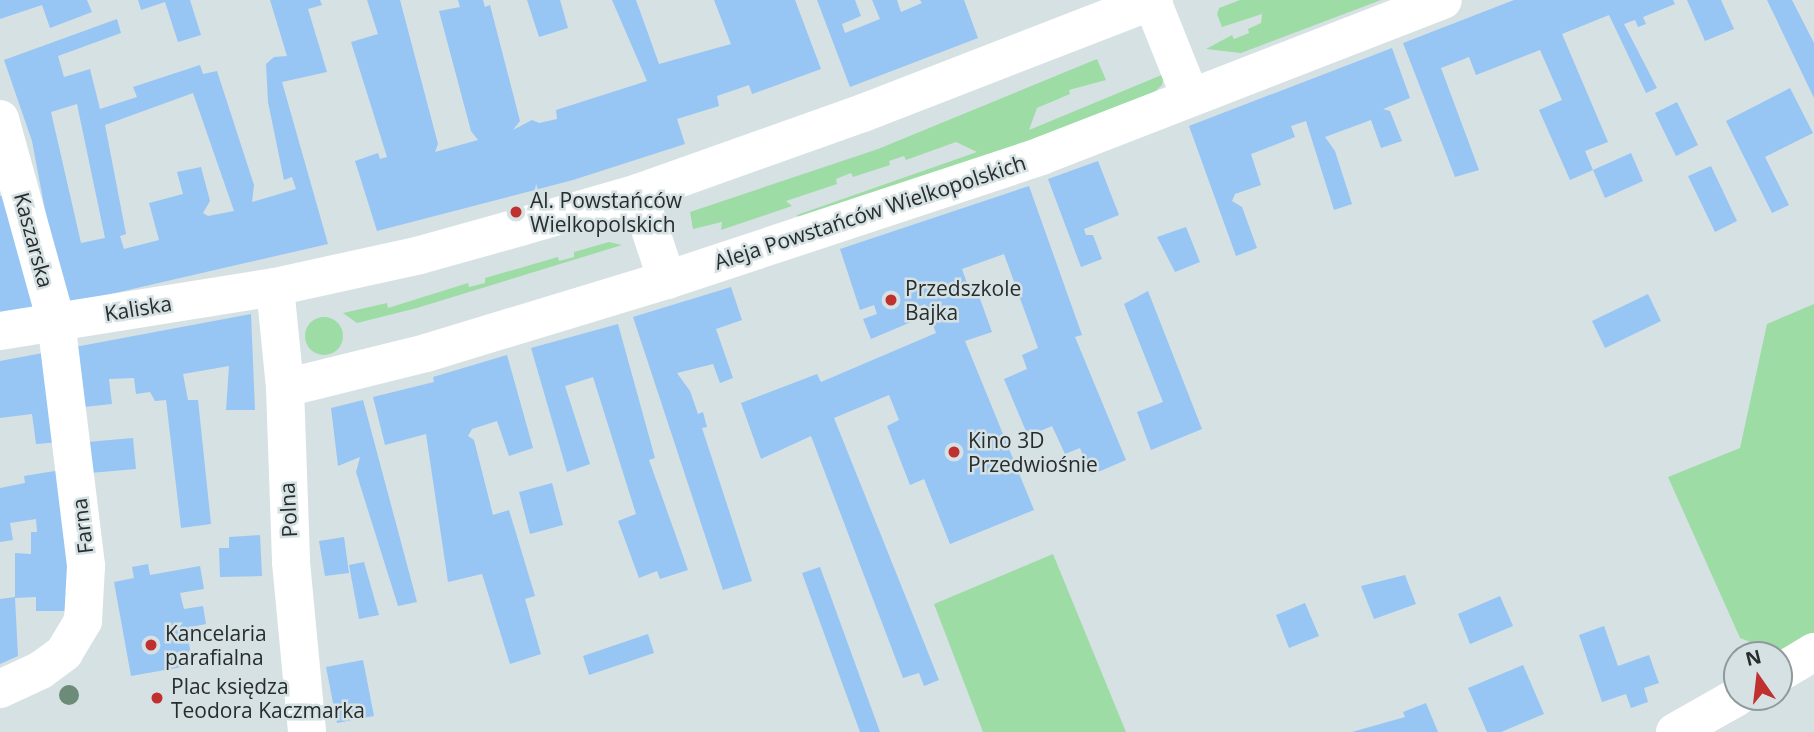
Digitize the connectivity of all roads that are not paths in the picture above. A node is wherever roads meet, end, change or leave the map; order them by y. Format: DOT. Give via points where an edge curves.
graph roads {
  1 [pos="1154,0"];
  2 [pos="1443,0"];
  3 [pos="1190,96"];
  4 [pos="0,119"];
  5 [pos="638,193"];
  6 [pos="667,280"];
  7 [pos="275,287"];
  8 [pos="55,321"];
  9 [pos="0,331"];
  10 [pos="285,388"];
  11 [pos="1814,652"];
  12 [pos="1793,665"];
  13 [pos="0,689"];
  14 [pos="1723,705"];
  15 [pos="307,732"];
  16 [pos="1675,732"];
  1 -- 3 [label="street"];
  1 -- 5 [label="street" via="863,113"];
  2 -- 3 [label="street, Aleja Powstańców Wielkopolskich"];
  3 -- 6 [label="street, Aleja Powstańców Wielkopolskich" via="1041,156"];
  4 -- 8 [label="street, Kaszarska"];
  5 -- 6 [label="street"];
  5 -- 7 [label="street" via="420,255"];
  6 -- 10 [label="street, Aleja Powstańców Wielkopolskich" via="426,354"];
  7 -- 8 [label="street, Kaliska"];
  7 -- 10 [label="street, Polna"];
  8 -- 9 [label="street, Kaliska"];
  8 -- 13 [label="street, Farna" via="86,566 83,621 64,653 41,670"];
  10 -- 15 [label="street, Polna" via="291,562"];
  11 -- 12 [label="street"];
  14 -- 16 [label="street"];
}
